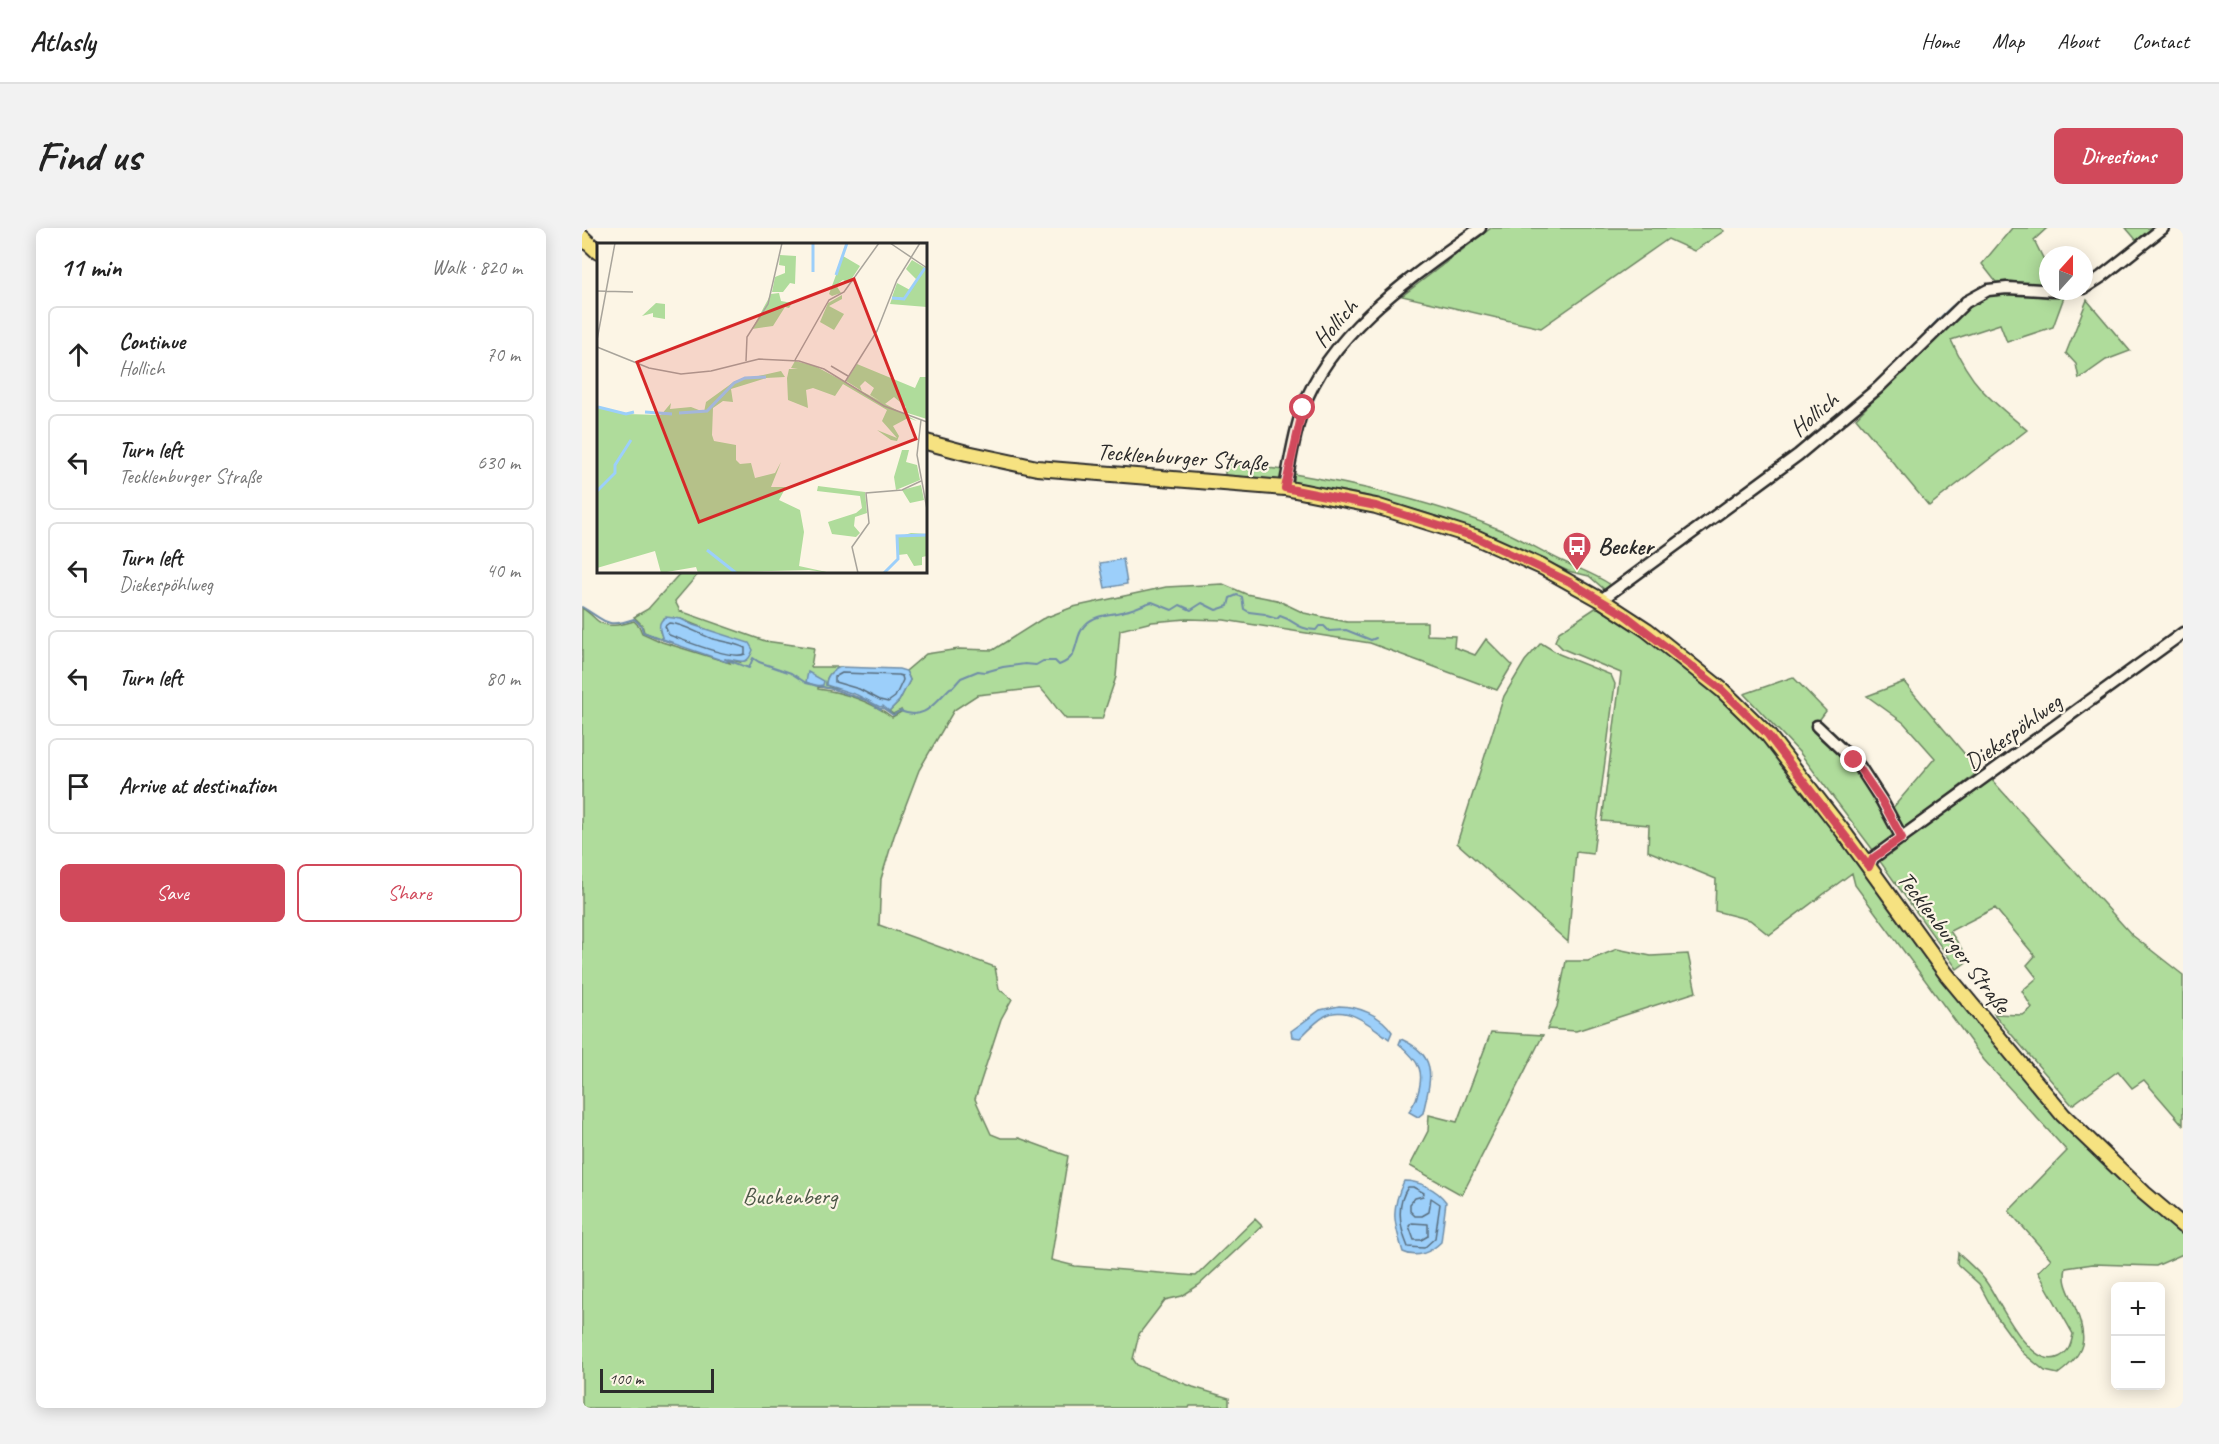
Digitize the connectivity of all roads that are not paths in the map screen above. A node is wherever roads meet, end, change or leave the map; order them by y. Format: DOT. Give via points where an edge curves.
graph roads {
  1 [pos="1479,228"];
  2 [pos="2163,228"];
  3 [pos="582,237"];
  4 [pos="597,251"];
  5 [pos="2093,281"];
  6 [pos="2039,290"];
  7 [pos="927,442"];
  8 [pos="1285,488"];
  9 [pos="1601,600"];
  10 [pos="2183,633"];
  11 [pos="1817,726"];
  12 [pos="1902,838"];
  13 [pos="1869,867"];
  14 [pos="2183,1226"];
  1 -- 8 [label="street, Hollich" via="1364,317 1329,359 1303,408"];
  2 -- 5 [label="street"];
  3 -- 4 [label="main road"];
  6 -- 9 [label="street, Hollich" via="1988,290 1966,302 1878,388 1798,456"];
  7 -- 8 [label="main road, Tecklenburger Straße" via="1037,468"];
  8 -- 9 [label="main road, Tecklenburger Straße" via="1376,506 1475,537 1542,567"];
  9 -- 13 [label="main road, Tecklenburger Straße" via="1647,630 1722,690 1768,735"];
  10 -- 12 [label="street, Diekespöhlweg"];
  11 -- 12 [label="street" via="1860,767"];
  12 -- 13 [label="street, Diekespöhlweg" via="1873,858"];
  13 -- 14 [label="main road, Tecklenburger Straße" via="1947,975 2063,1114"];
}
